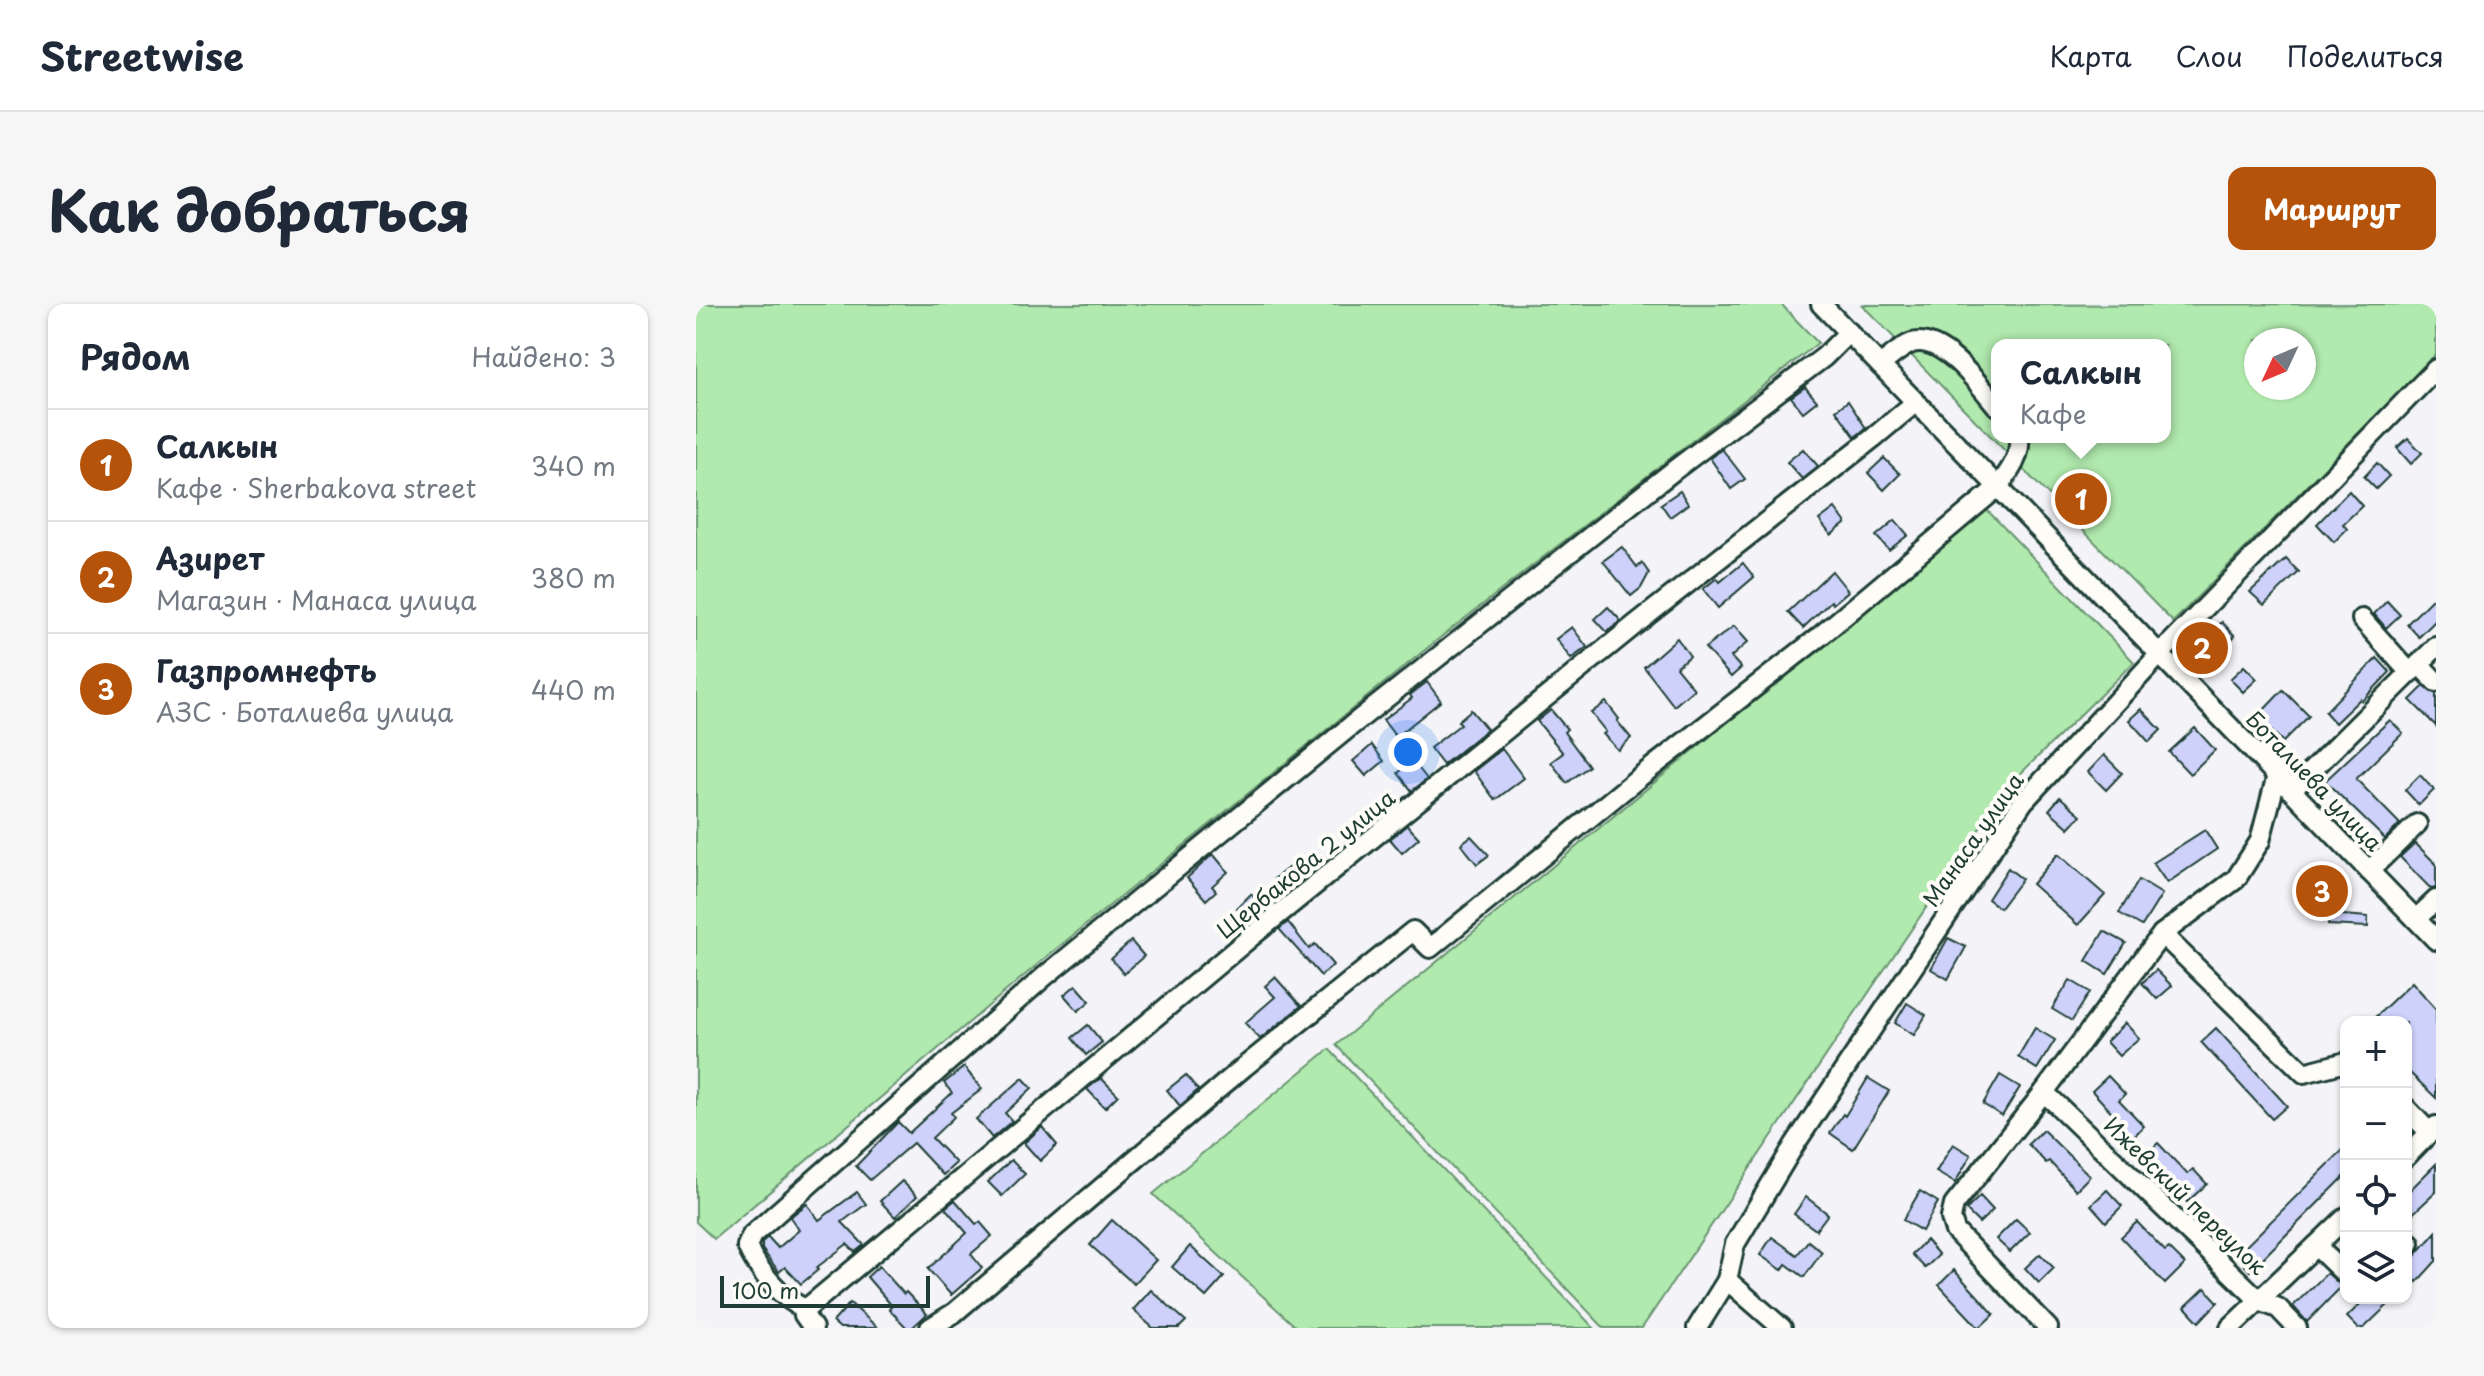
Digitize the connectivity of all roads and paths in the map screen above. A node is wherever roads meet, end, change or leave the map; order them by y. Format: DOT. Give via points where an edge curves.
graph roads {
  1 [pos="1821,304"];
  2 [pos="1849,332"];
  3 [pos="1880,365"];
  4 [pos="2436,369"];
  5 [pos="1991,399"];
  6 [pos="1916,402"];
  7 [pos="2019,443"];
  8 [pos="1998,487"];
  9 [pos="2362,619"];
  10 [pos="2436,647"];
  11 [pos="2160,654"];
  12 [pos="2415,669"];
  13 [pos="2436,682"];
  14 [pos="2277,775"];
  15 [pos="2292,790"];
  16 [pos="2417,824"];
  17 [pos="2369,871"];
  18 [pos="2436,900"];
  19 [pos="2416,919"];
  20 [pos="2162,934"];
  21 [pos="2436,940"];
  22 [pos="2340,1064"];
  23 [pos="2044,1092"];
  24 [pos="2412,1113"];
  25 [pos="2433,1130"];
  26 [pos="2412,1151"];
  27 [pos="2340,1223"];
  28 [pos="2316,1246"];
  29 [pos="2340,1269"];
  30 [pos="1727,1280"];
  31 [pos="2260,1301"];
  32 [pos="806,1309"];
  33 [pos="813,1328"];
  34 [pos="930,1328"];
  35 [pos="1697,1328"];
  36 [pos="1782,1328"];
  37 [pos="2048,1328"];
  38 [pos="2230,1328"];
  39 [pos="2297,1328"];
  1 -- 2 [label="street, Боталиева улица"];
  2 -- 3 [label="street, Боталиева улица"];
  2 -- 32 [label="street" via="1045,976 752,1235 747,1246 752,1257 780,1291"];
  3 -- 5 [label="street" via="1914,343 1933,344"];
  3 -- 6 [label="street, Боталиева улица"];
  4 -- 11 [label="street, Манаса улица"];
  6 -- 8 [label="street, Боталиева улица"];
  6 -- 32 [label="street, Щербакова 2 улица" via="1264,926"];
  7 -- 8 [label="street" via="2012,468"];
  8 -- 11 [label="street, Боталиева улица"];
  8 -- 34 [label="street" via="1430,948 1413,931"];
  9 -- 12 [label="street"];
  10 -- 12 [label="street"];
  11 -- 14 [label="street, Боталиева улица"];
  11 -- 30 [label="street, Манаса улица" via="2023,802 1795,1144 1735,1244"];
  12 -- 13 [label="street"];
  12 -- 15 [label="street"];
  14 -- 15 [label="street, Боталиева улица"];
  14 -- 20 [label="street" via="2260,841 2236,879"];
  15 -- 17 [label="street, Боталиева улица"];
  16 -- 17 [label="street"];
  17 -- 19 [label="street, Боталиева улица"];
  18 -- 19 [label="street"];
  19 -- 21 [label="street, Боталиева улица"];
  20 -- 22 [label="street" via="2304,1073"];
  20 -- 23 [label="street"];
  23 -- 31 [label="street, Ижевский переулок"];
  23 -- 37 [label="street" via="1954,1205 1951,1218 1955,1231"];
  24 -- 25 [label="street"];
  25 -- 26 [label="street"];
  27 -- 28 [label="street"];
  28 -- 29 [label="street"];
  28 -- 31 [label="street"];
  30 -- 35 [label="street, Манаса улица"];
  30 -- 36 [label="street"];
  31 -- 38 [label="street"];
  31 -- 39 [label="street, Ижевский переулок" via="2278,1308"];
  32 -- 33 [label="street"];
}
